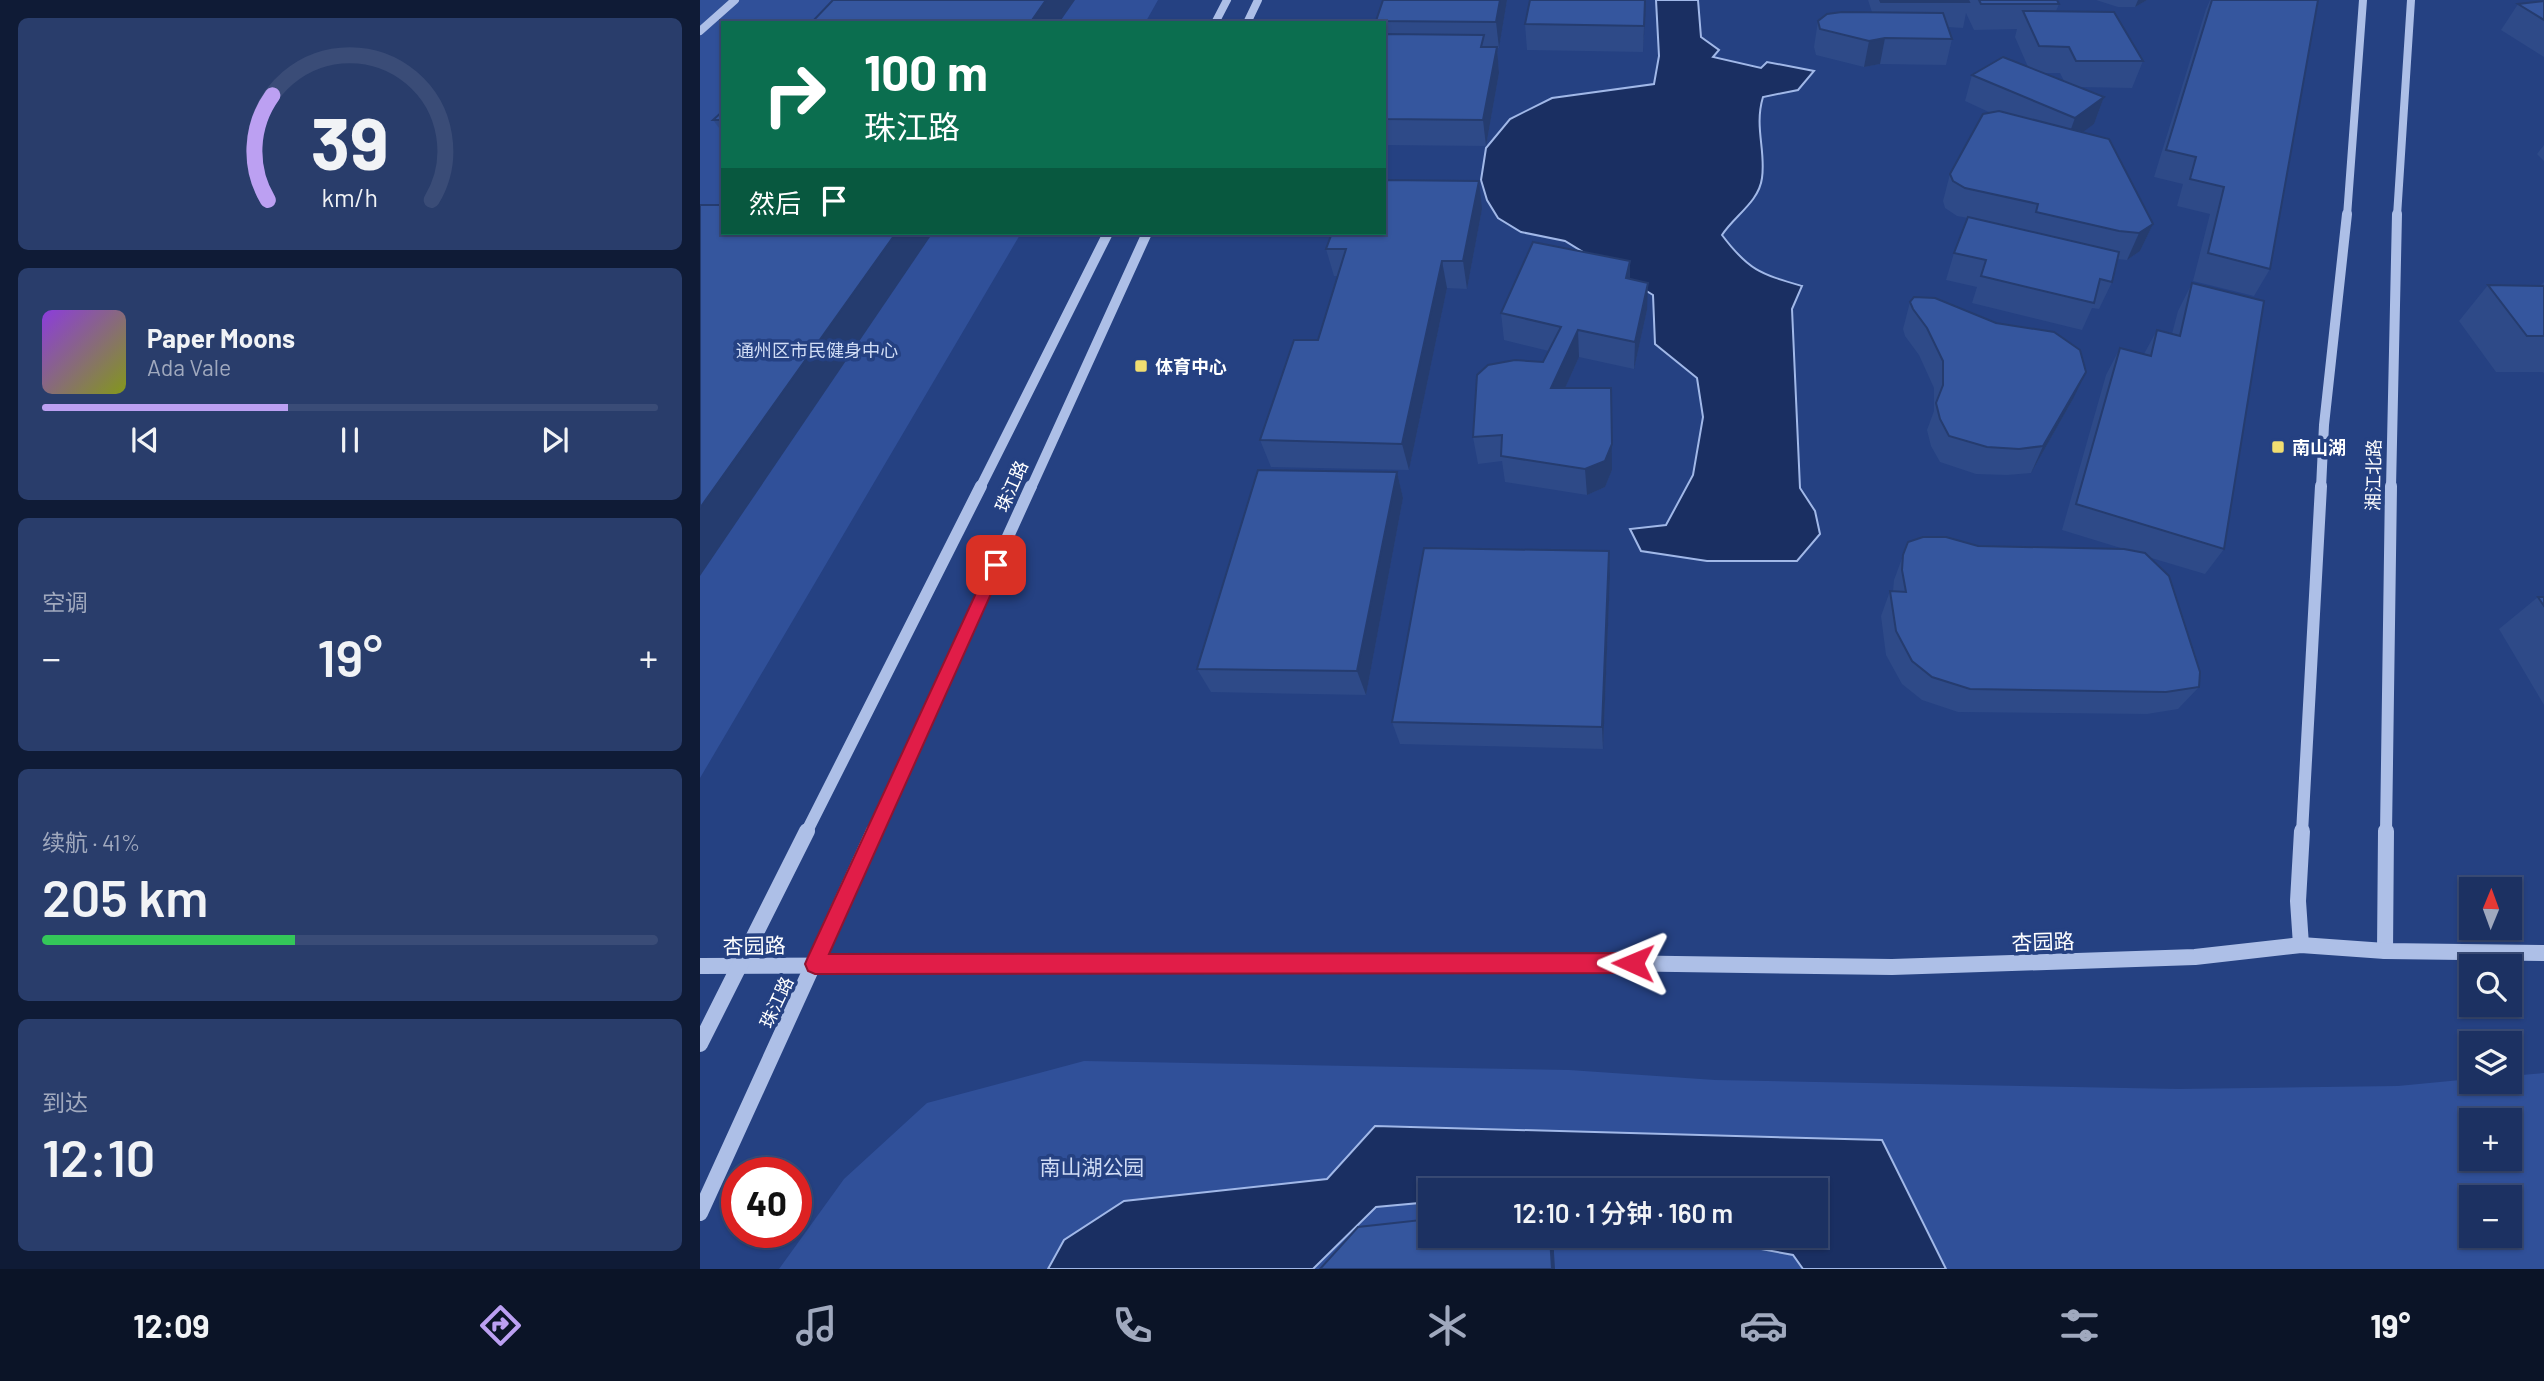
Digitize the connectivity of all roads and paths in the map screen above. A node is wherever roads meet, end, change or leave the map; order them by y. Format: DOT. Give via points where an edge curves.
graph roads {
  1 [pos="735,0"];
  2 [pos="1227,0"];
  3 [pos="1258,0"];
  4 [pos="2363,0"];
  5 [pos="2412,0"];
  6 [pos="1216,21"];
  7 [pos="1248,21"];
  8 [pos="700,31"];
  9 [pos="1107,235"];
  10 [pos="1146,235"];
  11 [pos="2301,945"];
  12 [pos="2385,951"];
  13 [pos="2544,953"];
  14 [pos="2195,957"];
  15 [pos="815,964"];
  16 [pos="700,966"];
  17 [pos="739,967"];
  18 [pos="1892,967"];
  19 [pos="700,1044"];
  20 [pos="700,1213"];
  1 -- 8 [label="street"];
  2 -- 6 [label="street"];
  3 -- 7 [label="street"];
  4 -- 11 [label="street" via="2352,171 2324,425 2298,901"];
  5 -- 12 [label="street, 湘江北路" via="2399,181 2392,412"];
  9 -- 17 [label="street, 珠江路"];
  10 -- 15 [label="street, 珠江路"];
  11 -- 12 [label="street"];
  11 -- 14 [label="street"];
  12 -- 13 [label="street"];
  14 -- 18 [label="street, 杏园路"];
  15 -- 17 [label="street, 杏园路"];
  15 -- 18 [label="street, 杏园路"];
  15 -- 20 [label="street, 珠江路"];
  16 -- 17 [label="street, 杏园路"];
  17 -- 19 [label="street, 珠江路"];
}
